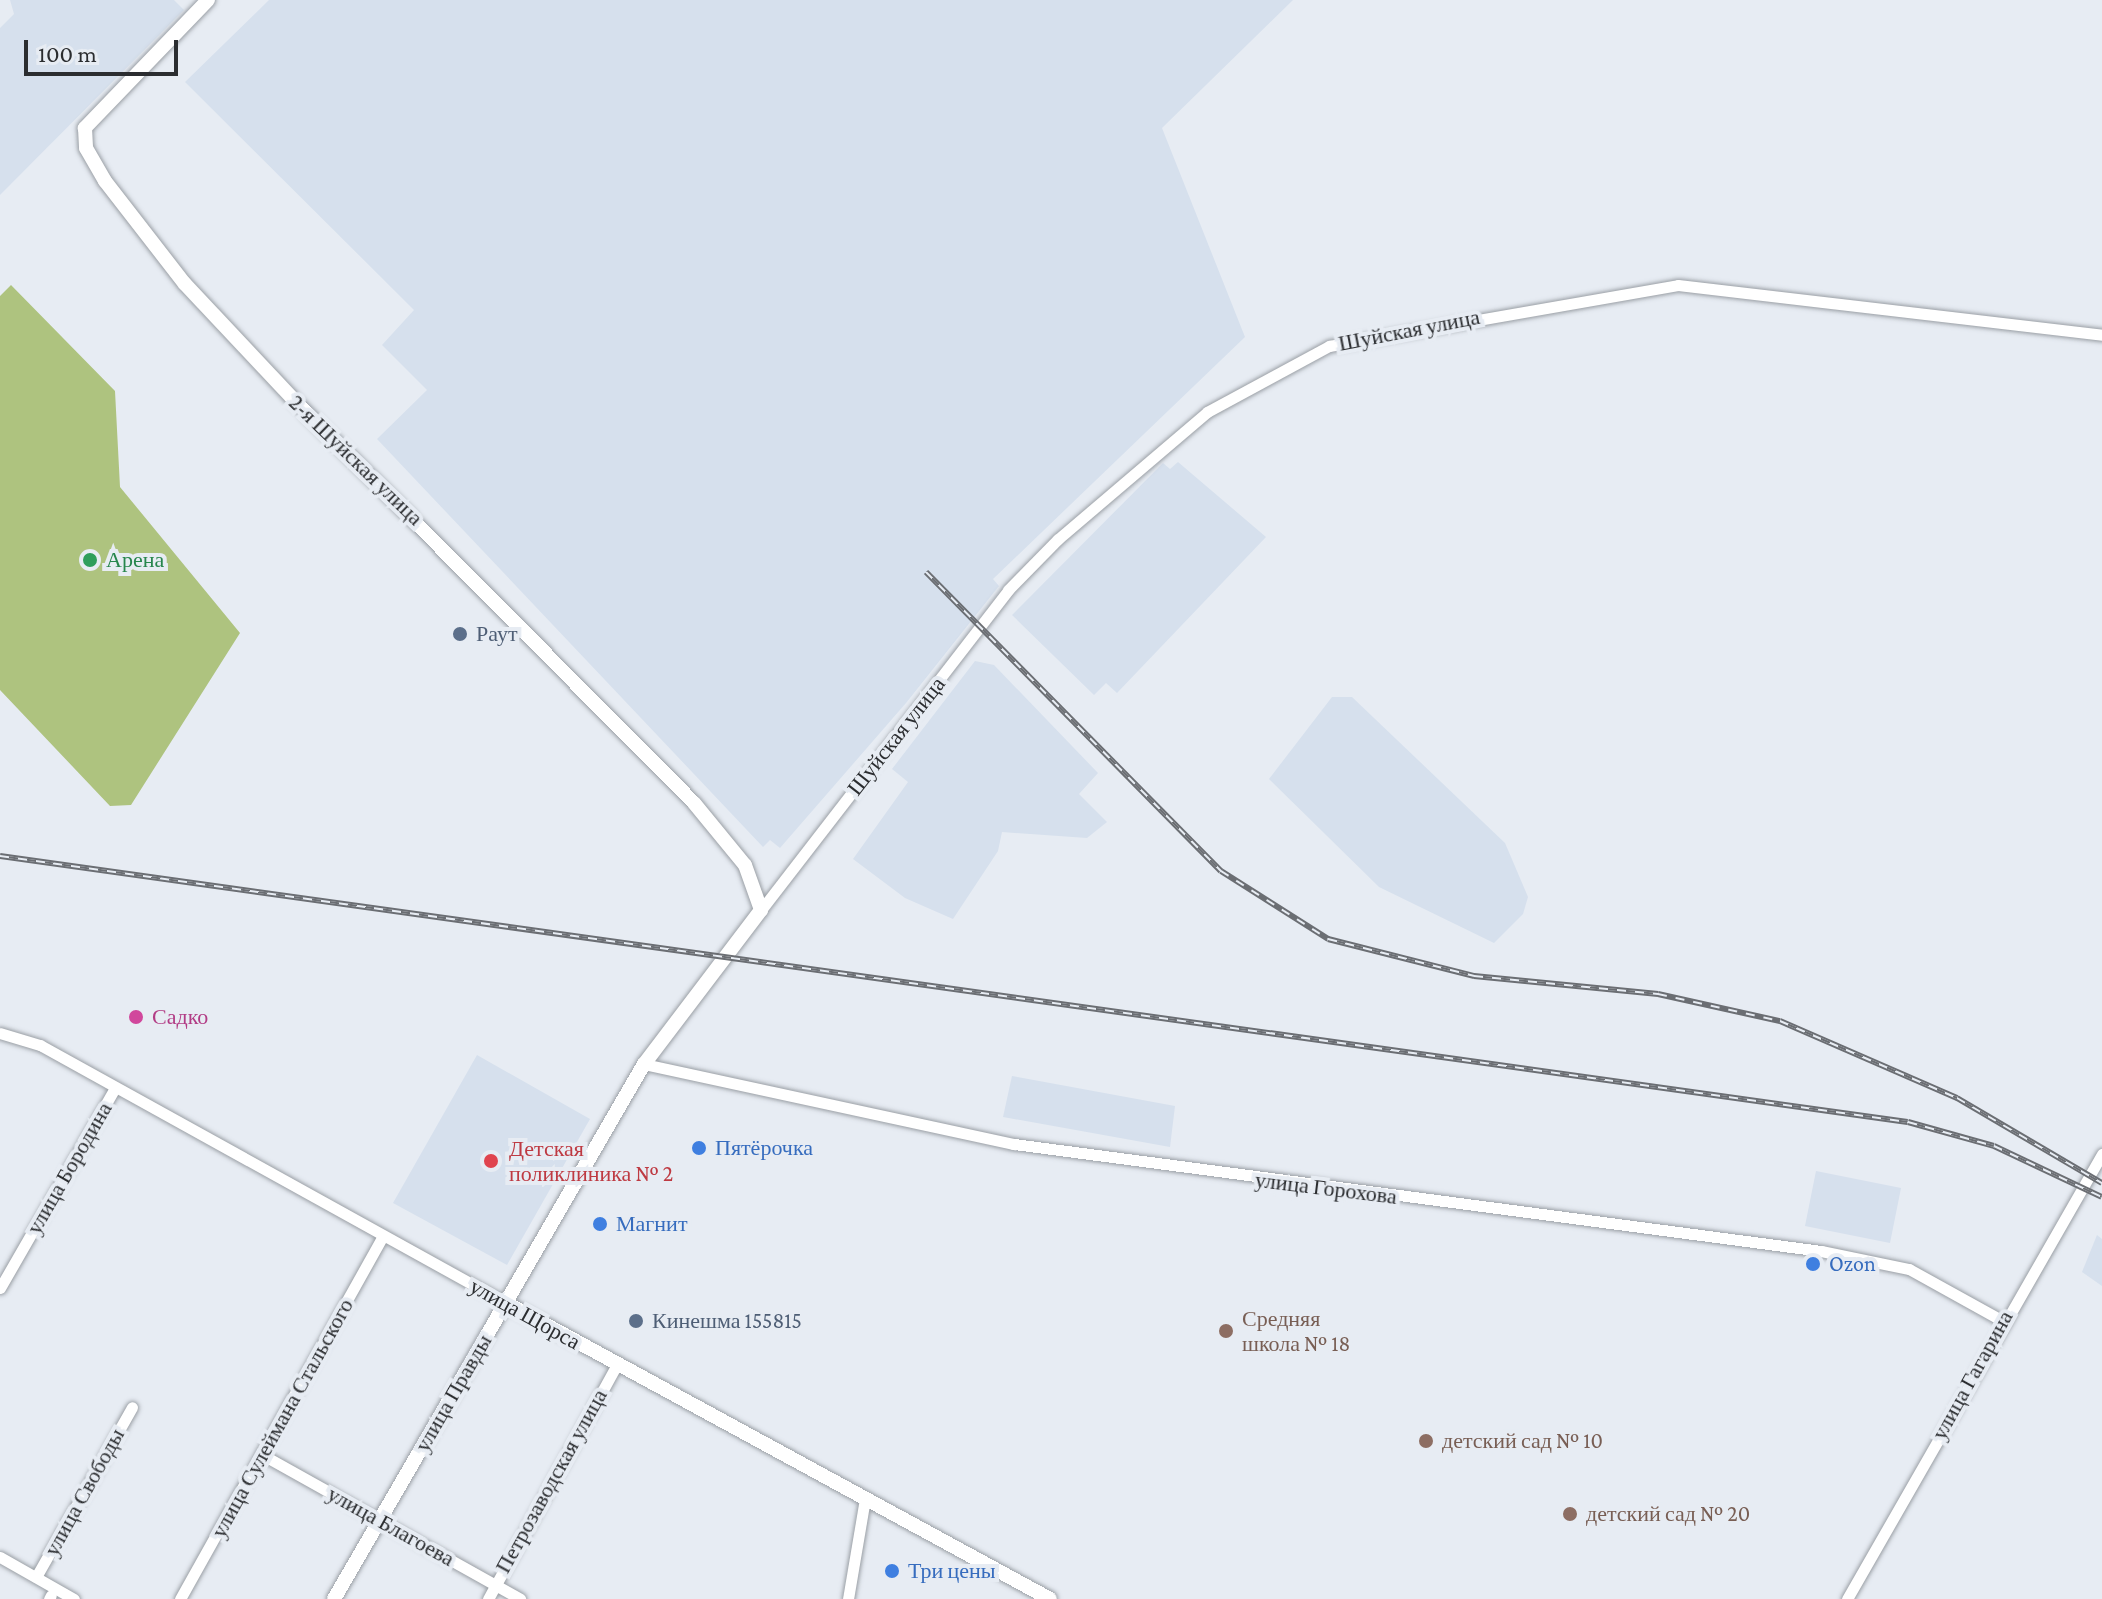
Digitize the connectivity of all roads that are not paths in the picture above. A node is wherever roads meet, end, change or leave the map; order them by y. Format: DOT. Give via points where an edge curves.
graph roads {
  1 [pos="208,0"];
  2 [pos="2102,335"];
  3 [pos="761,910"];
  4 [pos="0,1033"];
  5 [pos="644,1064"];
  6 [pos="114,1090"];
  7 [pos="2102,1154"];
  8 [pos="383,1236"];
  9 [pos="0,1288"];
  10 [pos="506,1303"];
  11 [pos="2001,1320"];
  12 [pos="617,1364"];
  13 [pos="132,1407"];
  14 [pos="261,1454"];
  15 [pos="865,1498"];
  16 [pos="380,1520"];
  17 [pos="0,1557"];
  18 [pos="36,1577"];
  19 [pos="493,1584"];
  20 [pos="74,1599"];
  21 [pos="180,1599"];
  22 [pos="334,1599"];
  23 [pos="488,1599"];
  24 [pos="520,1599"];
  25 [pos="848,1599"];
  26 [pos="1050,1599"];
  27 [pos="1847,1599"];
  1 -- 3 [label="street, 2-я Шуйская улица" via="85,128 86,148 105,181 175,272 292,398 703,812 745,865"];
  2 -- 3 [label="street, Шуйская улица" via="1678,285 1329,346 1207,412 1058,539 1008,590"];
  3 -- 5 [label="street, улица Правды"];
  4 -- 6 [label="street, улица Щорса" via="40,1045"];
  5 -- 10 [label="street, улица Правды"];
  5 -- 11 [label="street, улица Горохова" via="1014,1144 1821,1251 1909,1269"];
  6 -- 8 [label="street, улица Щорса"];
  6 -- 9 [label="street, улица Бородина"];
  7 -- 11 [label="street, улица Гагарина"];
  8 -- 10 [label="street, улица Щорса"];
  8 -- 14 [label="street, улица Сулеймана Стальского"];
  10 -- 12 [label="street, улица Щорса"];
  10 -- 16 [label="street, улица Правды"];
  11 -- 27 [label="street, улица Гагарина"];
  12 -- 15 [label="street, улица Щорса"];
  12 -- 19 [label="street, Петрозаводская улица"];
  13 -- 18 [label="street, улица Свободы"];
  14 -- 16 [label="street, улица Благоева"];
  14 -- 21 [label="street, улица Сулеймана Стальского"];
  15 -- 25 [label="street"];
  15 -- 26 [label="street, улица Щорса"];
  16 -- 19 [label="street, улица Благоева"];
  16 -- 22 [label="street, улица Правды"];
  17 -- 18 [label="street"];
  18 -- 20 [label="street"];
  19 -- 23 [label="street, Петрозаводская улица"];
  19 -- 24 [label="street, улица Благоева"];
}
